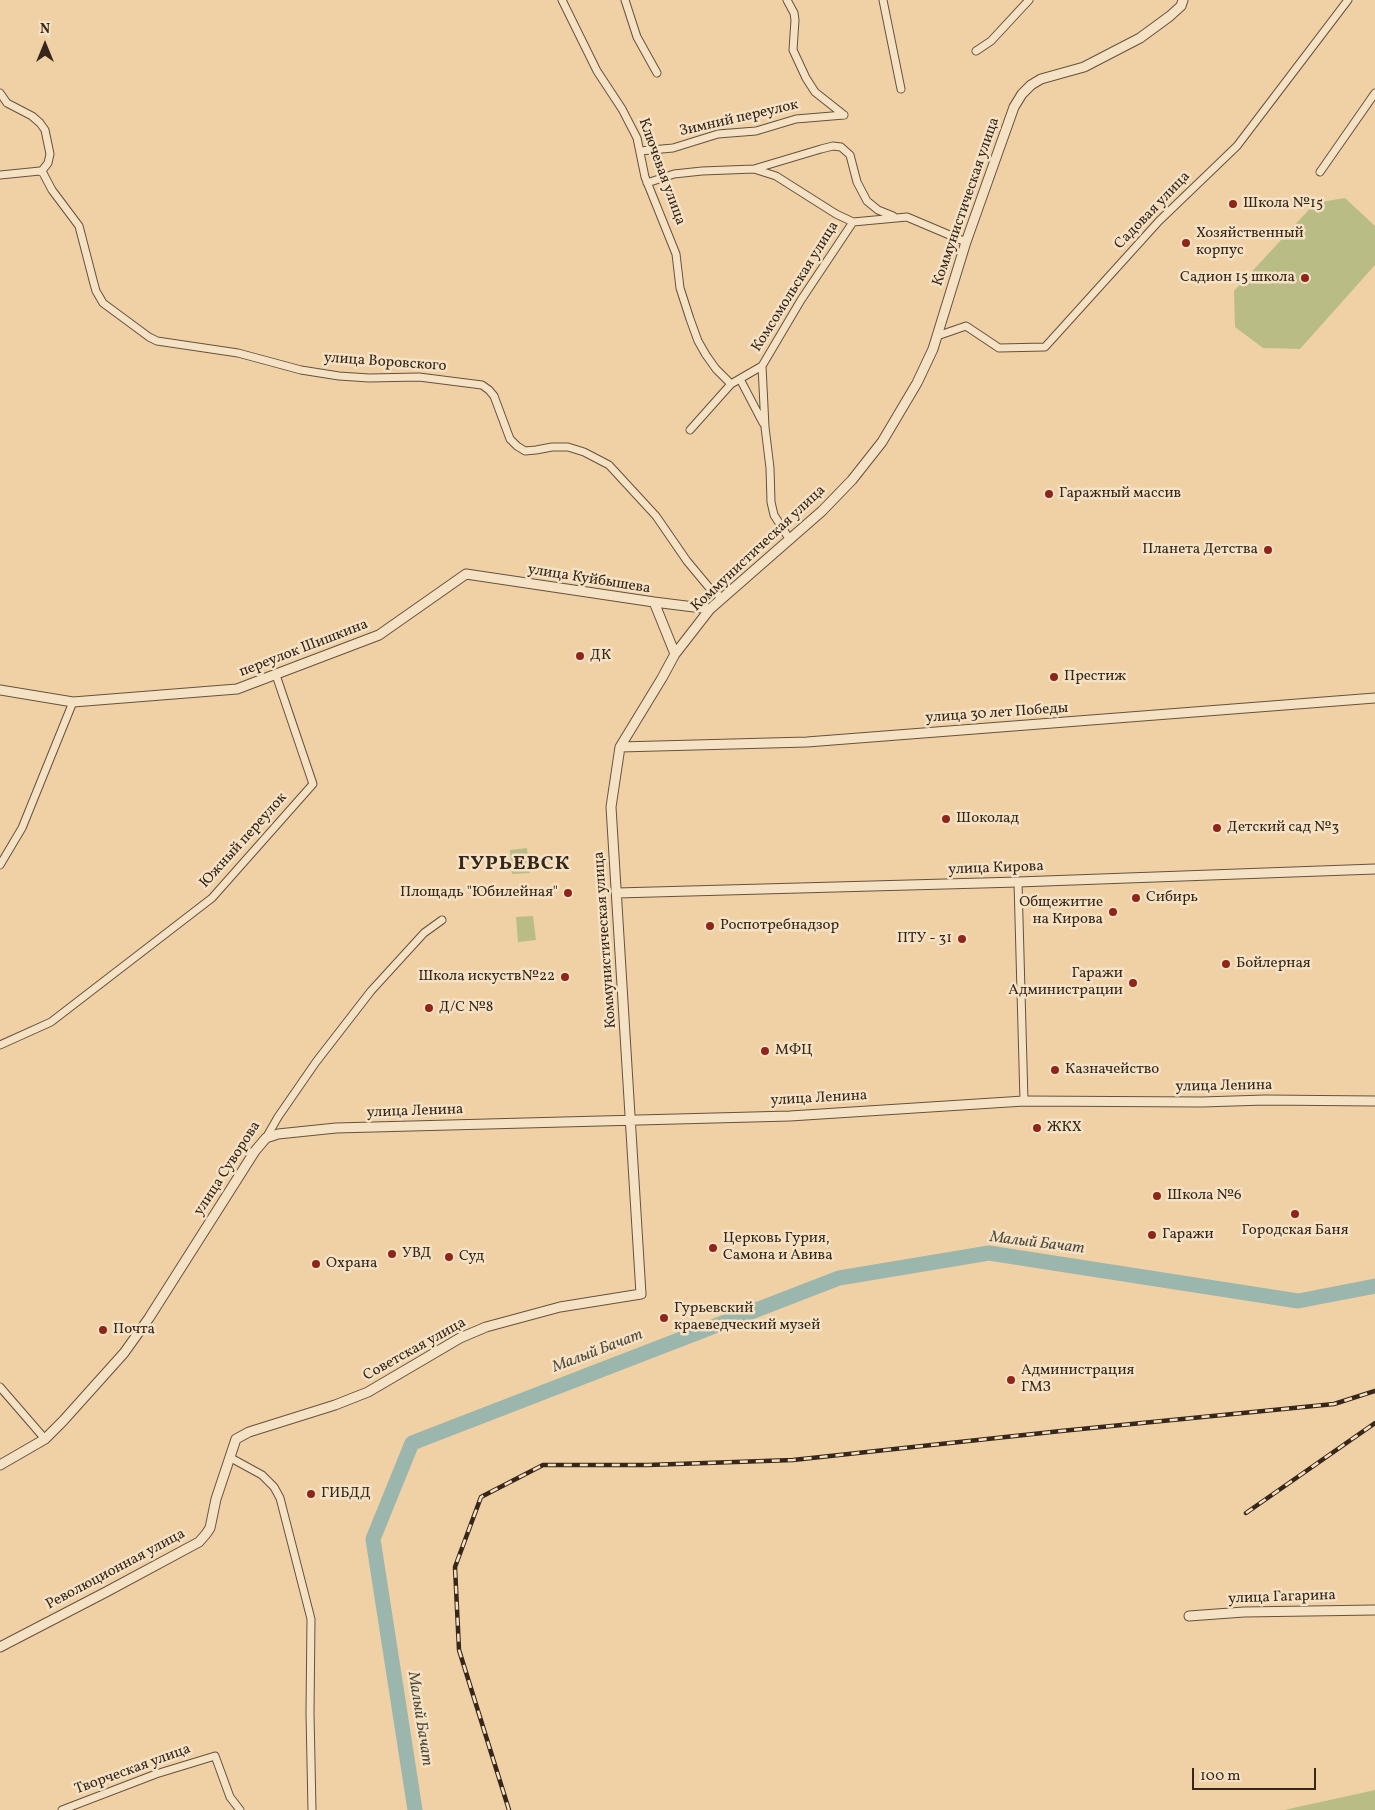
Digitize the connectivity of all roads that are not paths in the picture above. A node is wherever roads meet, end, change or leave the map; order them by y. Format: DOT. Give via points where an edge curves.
graph roads {
  1 [pos="562,0"];
  2 [pos="625,0"];
  3 [pos="786,0"];
  4 [pos="883,0"];
  5 [pos="1029,0"];
  6 [pos="1183,0"];
  7 [pos="1348,0"];
  8 [pos="976,52"];
  9 [pos="657,73"];
  10 [pos="901,89"];
  11 [pos="0,93"];
  12 [pos="1375,93"];
  13 [pos="640,151"];
  14 [pos="754,169"];
  15 [pos="41,172"];
  16 [pos="1320,172"];
  17 [pos="0,174"];
  18 [pos="647,183"];
  19 [pos="896,217"];
  20 [pos="853,222"];
  21 [pos="966,242"];
  22 [pos="937,336"];
  23 [pos="762,366"];
  24 [pos="740,379"];
  25 [pos="731,384"];
  26 [pos="765,427"];
  27 [pos="690,430"];
  28 [pos="790,540"];
  29 [pos="466,574"];
  30 [pos="723,598"];
  31 [pos="654,602"];
  32 [pos="710,609"];
  33 [pos="675,654"];
  34 [pos="276,674"];
  35 [pos="0,690"];
  36 [pos="1375,698"];
  37 [pos="73,702"];
  38 [pos="620,747"];
  39 [pos="0,865"];
  40 [pos="1375,869"];
  41 [pos="1018,882"];
  42 [pos="617,893"];
  43 [pos="442,920"];
  44 [pos="0,1045"];
  45 [pos="1375,1101"];
  46 [pos="1024,1102"];
  47 [pos="631,1120"];
  48 [pos="266,1138"];
  49 [pos="641,1294"];
  50 [pos="0,1387"];
  51 [pos="45,1439"];
  52 [pos="236,1439"];
  53 [pos="231,1458"];
  54 [pos="0,1465"];
  55 [pos="1375,1610"];
  56 [pos="1190,1616"];
  57 [pos="0,1646"];
  58 [pos="62,1810"];
  59 [pos="240,1810"];
  60 [pos="312,1810"];
  1 -- 13 [label="street, Ключевая улица" via="597,71 637,138"];
  2 -- 9 [label="street" via="637,37"];
  3 -- 13 [label="street, Зимний переулок" via="796,20 793,50 806,78 815,92 844,115 796,119 756,131 718,134 673,148"];
  4 -- 10 [label="street"];
  5 -- 8 [label="street" via="991,41"];
  6 -- 21 [label="street, Коммунистическая улица" via="1170,16 1140,38 1084,67 1040,79 1022,94 1014,107"];
  7 -- 22 [label="street, Садовая улица" via="1237,146 1159,221 1045,348 999,348 966,326"];
  11 -- 15 [label="street" via="7,103 32,116 45,130 50,154"];
  12 -- 16 [label="street"];
  13 -- 18 [label="street, Ключевая улица"];
  14 -- 18 [label="street" via="674,174"];
  14 -- 19 [label="street" via="821,149 841,147 850,155 857,182 867,201 878,210"];
  14 -- 20 [label="street" via="776,176"];
  15 -- 17 [label="street"];
  15 -- 30 [label="street, улица Воровского" via="79,226 96,291 103,302 141,332 157,341 238,353 301,370 339,376 418,377 482,385 494,396 510,440 517,446 525,451 568,447 609,465 656,516 687,561"];
  18 -- 25 [label="street, Ключевая улица" via="676,254 682,296 698,341 716,369"];
  19 -- 20 [label="street"];
  19 -- 21 [label="street" via="914,218"];
  20 -- 23 [label="street, Комсомольская улица" via="800,300"];
  21 -- 22 [label="street, Коммунистическая улица"];
  22 -- 28 [label="street, Коммунистическая улица" via="917,383 882,442 852,480"];
  23 -- 24 [label="street, Комсомольская улица"];
  23 -- 26 [label="street, Комсомольская улица"];
  24 -- 25 [label="street, Комсомольская улица"];
  24 -- 26 [label="street, Комсомольская улица"];
  25 -- 27 [label="street, Комсомольская улица"];
  26 -- 28 [label="street, Комсомольская улица" via="772,509"];
  28 -- 30 [label="street, Коммунистическая улица"];
  29 -- 31 [label="street, улица Куйбышева"];
  29 -- 34 [label="street, переулок Шишкина" via="379,635"];
  30 -- 32 [label="street, Коммунистическая улица"];
  31 -- 32 [label="street"];
  31 -- 33 [label="street, улица Куйбышева"];
  32 -- 33 [label="street, Коммунистическая улица"];
  33 -- 38 [label="street, Коммунистическая улица"];
  34 -- 37 [label="street, переулок Шишкина" via="237,689"];
  34 -- 44 [label="street, Южный переулок" via="312,784 212,898 51,1022"];
  35 -- 37 [label="street, переулок Шишкина"];
  36 -- 38 [label="street, улица 30 лет Победы" via="807,742"];
  37 -- 39 [label="street" via="22,828"];
  38 -- 42 [label="street, Коммунистическая улица" via="611,807"];
  40 -- 41 [label="street, улица Кирова"];
  41 -- 42 [label="street, улица Кирова"];
  41 -- 46 [label="street"];
  42 -- 47 [label="street, Коммунистическая улица"];
  43 -- 48 [label="street, улица Суворова" via="424,933 371,991 316,1062"];
  45 -- 46 [label="street, улица Ленина"];
  46 -- 47 [label="street, улица Ленина" via="790,1116"];
  47 -- 48 [label="street, улица Ленина" via="336,1128"];
  47 -- 49 [label="street, Коммунистическая улица"];
  48 -- 51 [label="street, улица Суворова" via="124,1353"];
  49 -- 52 [label="street, Советская улица" via="560,1307 486,1327 460,1338 368,1392"];
  50 -- 51 [label="street"];
  51 -- 54 [label="street, улица Суворова"];
  52 -- 53 [label="street, Революционная улица"];
  53 -- 57 [label="street, Революционная улица" via="216,1499 210,1528 199,1542"];
  53 -- 60 [label="street" via="262,1475 274,1486 280,1498 311,1619"];
  55 -- 56 [label="street, улица Гагарина"];
  58 -- 59 [label="street, Творческая улица" via="214,1756 230,1797"];
}
